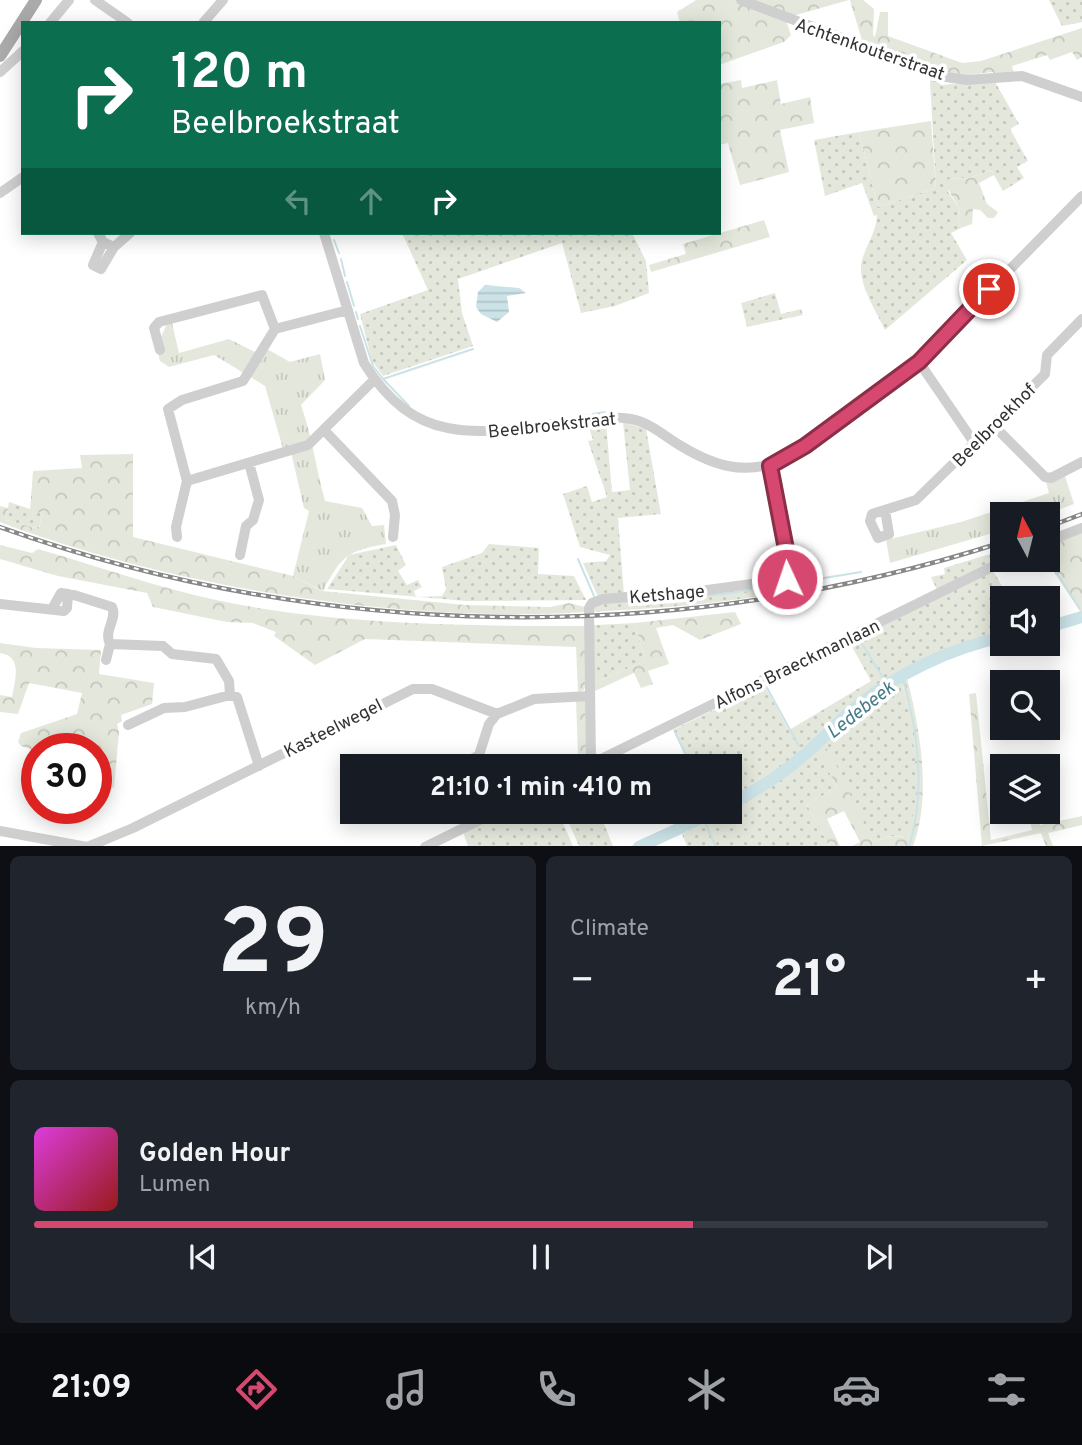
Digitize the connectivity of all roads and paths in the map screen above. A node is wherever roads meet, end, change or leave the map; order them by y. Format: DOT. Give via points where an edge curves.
graph roads {
  1 [pos="27,0"];
  2 [pos="36,0"];
  3 [pos="69,0"];
  4 [pos="95,0"];
  5 [pos="223,0"];
  6 [pos="741,0"];
  7 [pos="22,21"];
  8 [pos="52,21"];
  9 [pos="125,21"];
  10 [pos="205,21"];
  11 [pos="21,23"];
  12 [pos="0,44"];
  13 [pos="21,53"];
  14 [pos="0,56"];
  15 [pos="0,72"];
  16 [pos="1082,97"];
  17 [pos="21,178"];
  18 [pos="0,193"];
  19 [pos="1082,196"];
  20 [pos="128,235"];
  21 [pos="325,235"];
  22 [pos="100,237"];
  23 [pos="114,247"];
  24 [pos="348,310"];
  25 [pos="1082,319"];
  26 [pos="275,329"];
  27 [pos="160,350"];
  28 [pos="919,362"];
  29 [pos="374,380"];
  30 [pos="994,426"];
  31 [pos="324,430"];
  32 [pos="975,444"];
  33 [pos="1082,462"];
  34 [pos="249,463"];
  35 [pos="770,466"];
  36 [pos="187,481"];
  37 [pos="885,510"];
  38 [pos="1082,528"];
  39 [pos="1060,536"];
  40 [pos="177,537"];
  41 [pos="393,537"];
  42 [pos="240,555"];
  43 [pos="990,568"];
  44 [pos="0,604"];
  45 [pos="110,644"];
  46 [pos="106,660"];
  47 [pos="230,695"];
  48 [pos="589,695"];
  49 [pos="497,714"];
  50 [pos="128,725"];
  51 [pos="479,754"];
  52 [pos="589,754"];
  53 [pos="611,754"];
  54 [pos="259,766"];
  55 [pos="471,824"];
  56 [pos="0,831"];
  57 [pos="87,846"];
  58 [pos="425,846"];
  1 -- 12 [label="main road"];
  2 -- 7 [label="main road"];
  3 -- 8 [label="street"];
  4 -- 9 [label="street"];
  5 -- 10 [label="street"];
  6 -- 16 [label="street, Achtenkouterstraat" via="946,77 1022,76"];
  11 -- 14 [label="main road"];
  13 -- 15 [label="street"];
  17 -- 18 [label="street"];
  19 -- 28 [label="street, Beelbroekstraat"];
  20 -- 23 [label="street"];
  21 -- 24 [label="street, Beelbroekstraat"];
  22 -- 23 [label="street"];
  22 -- 23 [label="street" via="93,265 101,269"];
  24 -- 26 [label="street"];
  24 -- 29 [label="street, Beelbroekstraat"];
  25 -- 30 [label="street, Beelbroekhof" via="1047,355 1040,380"];
  26 -- 27 [label="street" via="262,295 159,322 155,328"];
  26 -- 36 [label="street" via="243,381 182,400 168,409"];
  28 -- 32 [label="street"];
  28 -- 35 [label="street, Beelbroekstraat" via="805,446"];
  29 -- 31 [label="street"];
  29 -- 35 [label="street, Beelbroekstraat" via="410,415 439,427 488,432 616,416 651,426 713,464"];
  30 -- 32 [label="street, Beelbroekhof"];
  30 -- 33 [label="street" via="1045,478"];
  31 -- 34 [label="street" via="300,449"];
  31 -- 41 [label="street" via="392,501"];
  32 -- 37 [label="street, Beelbroekhof" via="916,500"];
  34 -- 36 [label="street"];
  34 -- 42 [label="street" via="259,500 253,520 246,526"];
  35 -- 48 [label="street, Ketshage" via="789,578 779,583 592,603"];
  36 -- 40 [label="street"];
  38 -- 39 [label="street"];
  43 -- 53 [label="street, Alfons Braeckmanlaan"];
  44 -- 45 [label="street" via="52,609 61,593 112,607 107,630"];
  45 -- 46 [label="street"];
  45 -- 47 [label="street" via="163,646 172,654 216,659 229,681"];
  47 -- 50 [label="street" via="164,708"];
  47 -- 54 [label="street" via="242,704"];
  48 -- 49 [label="street" via="534,699"];
  48 -- 52 [label="street, Ketshage"];
  49 -- 51 [label="street" via="489,723"];
  49 -- 54 [label="street, Kasteelwegel" via="421,687"];
  54 -- 57 [label="street, Kasteelwegel"];
  55 -- 58 [label="street"];
  56 -- 57 [label="street"];
}
